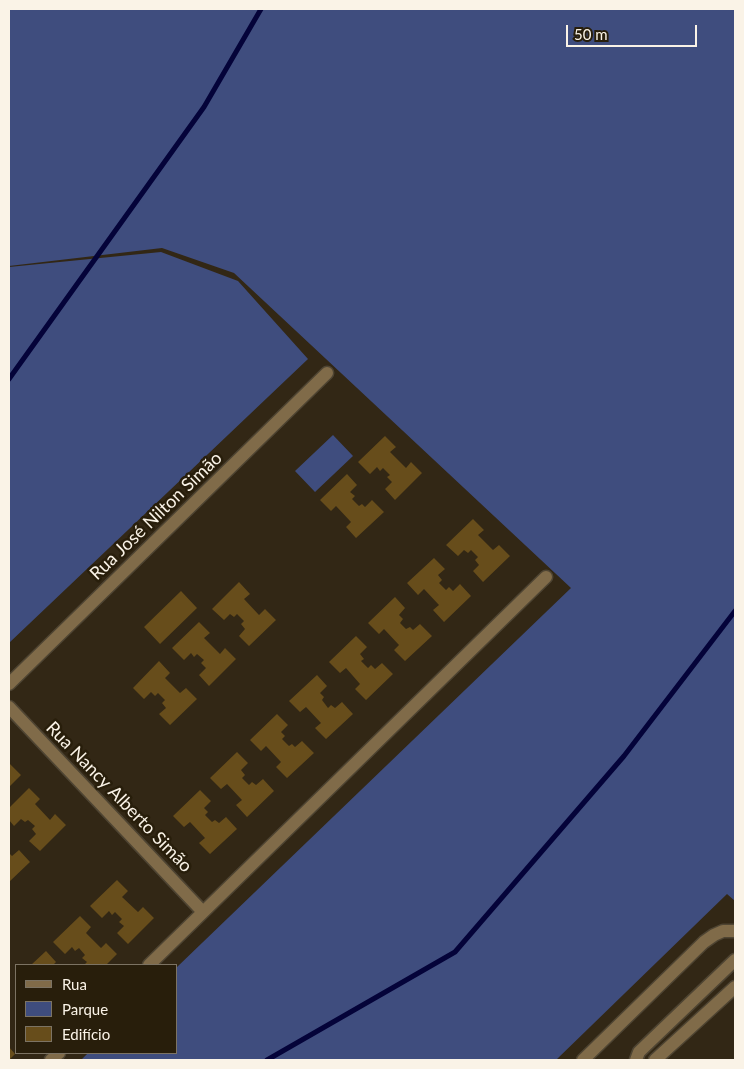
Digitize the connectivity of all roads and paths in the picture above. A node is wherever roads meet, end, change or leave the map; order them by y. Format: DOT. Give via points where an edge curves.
graph roads {
  1 [pos="327,374"];
  2 [pos="546,577"];
  3 [pos="9,684"];
  4 [pos="9,707"];
  5 [pos="203,912"];
  6 [pos="735,931"];
  7 [pos="735,960"];
  8 [pos="150,964"];
  9 [pos="735,987"];
  10 [pos="583,1060"];
  11 [pos="636,1060"];
  12 [pos="656,1060"];
  1 -- 3 [label="street, Rua José Nilton Simão"];
  2 -- 5 [label="street"];
  4 -- 5 [label="street, Rua Nancy Alberto Simão"];
  5 -- 8 [label="street"];
  6 -- 10 [label="street" via="723,931 704,942"];
  7 -- 11 [label="street" via="639,1052"];
  9 -- 12 [label="street"];
}
